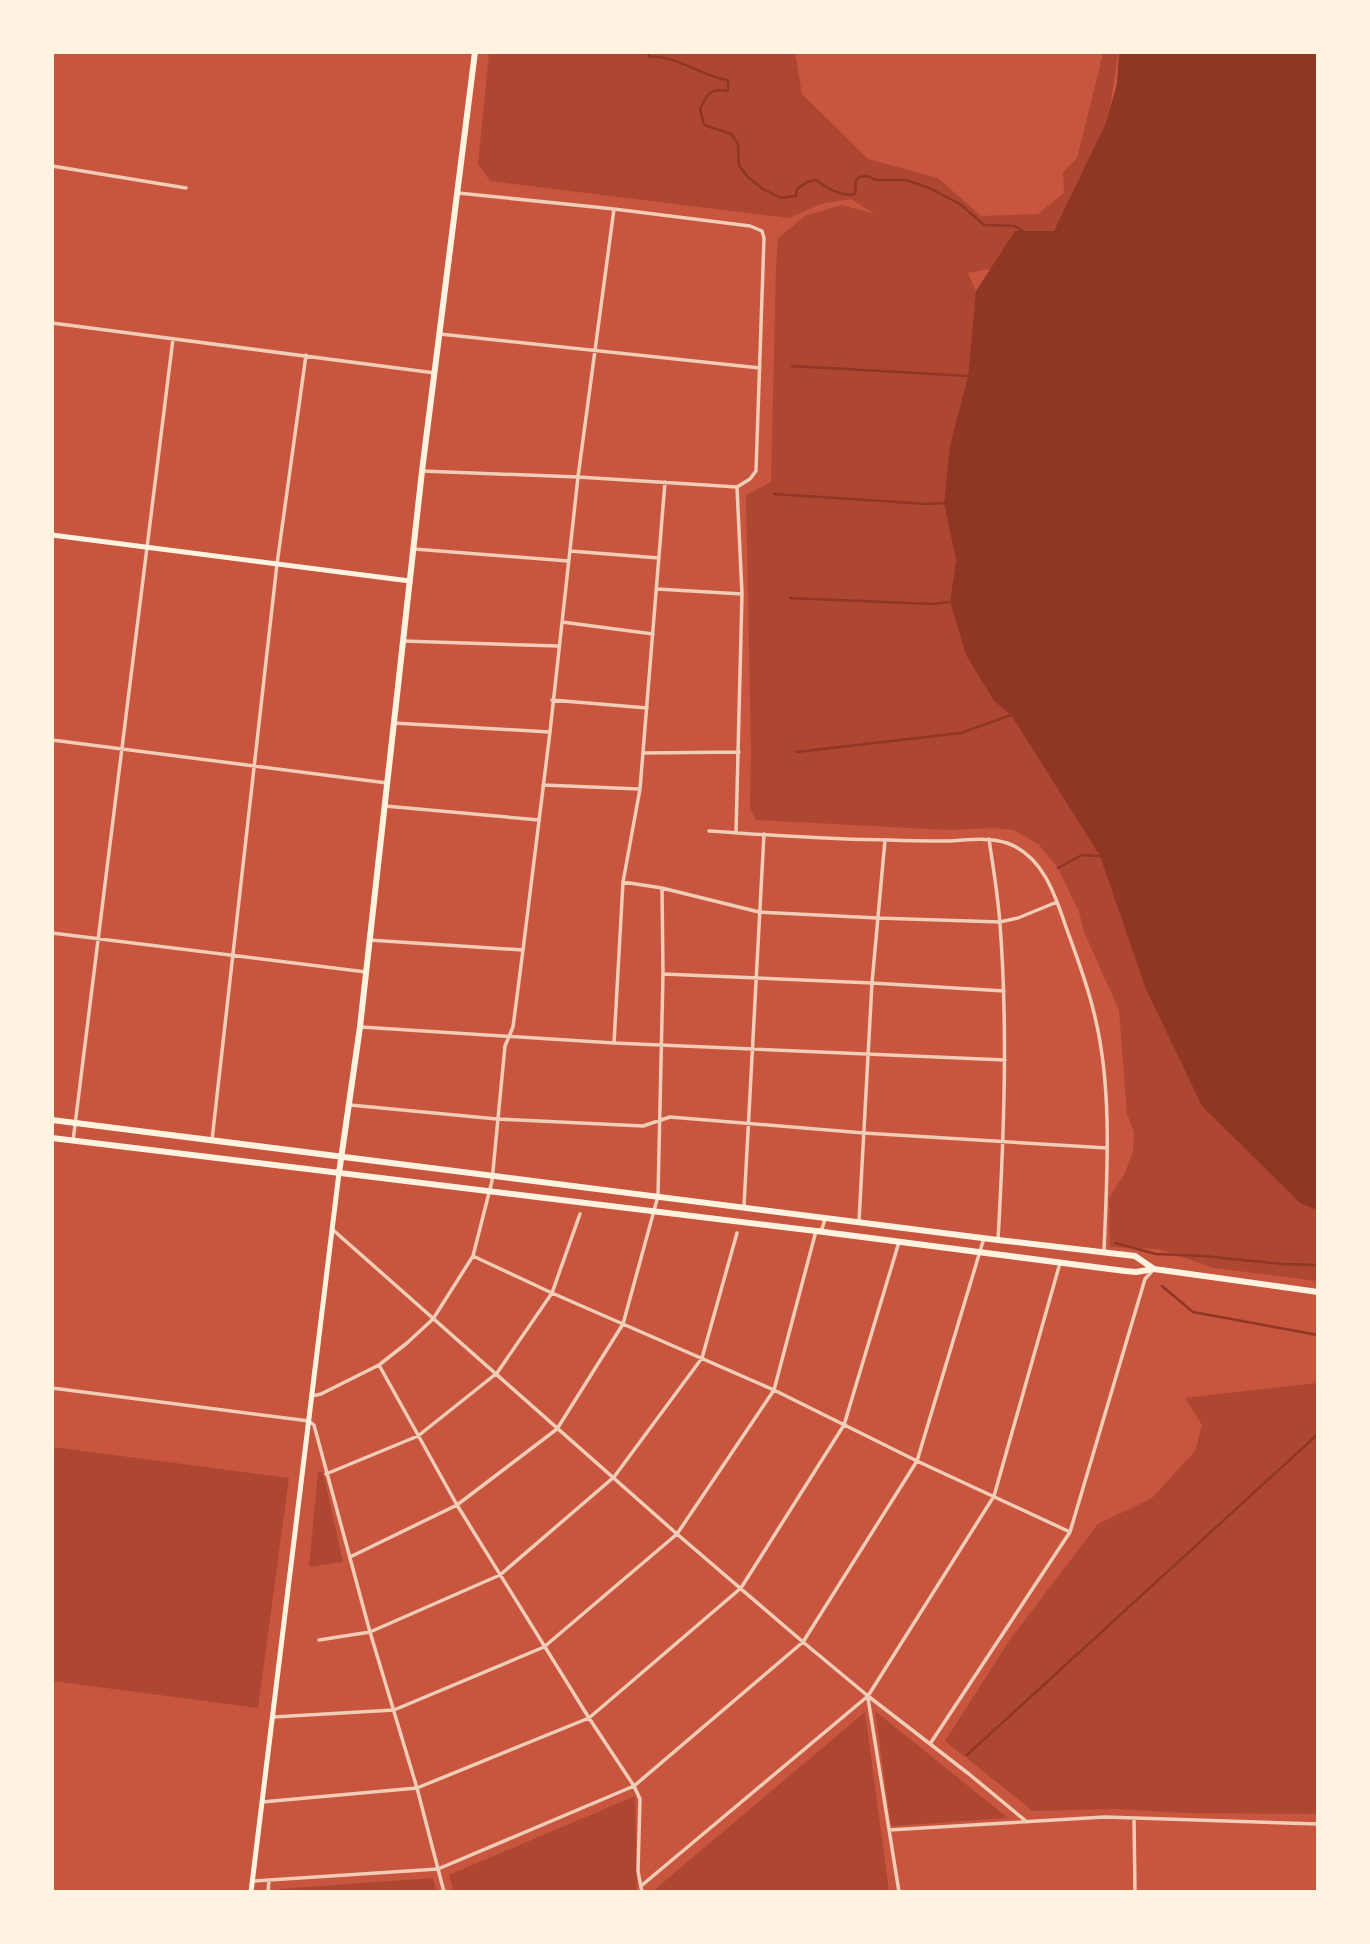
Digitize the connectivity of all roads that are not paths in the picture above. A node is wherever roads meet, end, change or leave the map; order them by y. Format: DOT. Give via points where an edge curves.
graph roads {
  1 [pos="466,52"];
  2 [pos="475,53"];
  3 [pos="52,166"];
  4 [pos="186,188"];
  5 [pos="458,193"];
  6 [pos="614,209"];
  7 [pos="52,323"];
  8 [pos="440,334"];
  9 [pos="173,339"];
  10 [pos="596,350"];
  11 [pos="306,355"];
  12 [pos="760,368"];
  13 [pos="435,373"];
  14 [pos="422,471"];
  15 [pos="578,477"];
  16 [pos="665,482"];
  17 [pos="737,487"];
  18 [pos="52,535"];
  19 [pos="147,547"];
  20 [pos="414,549"];
  21 [pos="570,551"];
  22 [pos="659,558"];
  23 [pos="568,561"];
  24 [pos="277,564"];
  25 [pos="410,581"];
  26 [pos="657,589"];
  27 [pos="742,594"];
  28 [pos="562,621"];
  29 [pos="653,634"];
  30 [pos="403,641"];
  31 [pos="558,646"];
  32 [pos="552,700"];
  33 [pos="646,708"];
  34 [pos="394,723"];
  35 [pos="550,732"];
  36 [pos="52,740"];
  37 [pos="123,750"];
  38 [pos="739,752"];
  39 [pos="643,753"];
  40 [pos="255,766"];
  41 [pos="387,783"];
  42 [pos="544,785"];
  43 [pos="640,789"];
  44 [pos="385,806"];
  45 [pos="540,820"];
  46 [pos="709,831"];
  47 [pos="736,833"];
  48 [pos="764,834"];
  49 [pos="989,839"];
  50 [pos="885,840"];
  51 [pos="623,882"];
  52 [pos="662,888"];
  53 [pos="1057,902"];
  54 [pos="759,912"];
  55 [pos="877,918"];
  56 [pos="1000,922"];
  57 [pos="52,933"];
  58 [pos="99,939"];
  59 [pos="369,940"];
  60 [pos="523,950"];
  61 [pos="233,956"];
  62 [pos="366,972"];
  63 [pos="663,974"];
  64 [pos="756,979"];
  65 [pos="872,983"];
  66 [pos="1004,991"];
  67 [pos="359,1027"];
  68 [pos="509,1036"];
  69 [pos="614,1042"];
  70 [pos="661,1044"];
  71 [pos="752,1049"];
  72 [pos="868,1055"];
  73 [pos="1005,1060"];
  74 [pos="349,1105"];
  75 [pos="52,1119"];
  76 [pos="497,1119"];
  77 [pos="659,1121"];
  78 [pos="75,1122"];
  79 [pos="749,1124"];
  80 [pos="864,1133"];
  81 [pos="52,1138"];
  82 [pos="212,1140"];
  83 [pos="73,1141"];
  84 [pos="1004,1141"];
  85 [pos="1107,1148"];
  86 [pos="342,1157"];
  87 [pos="339,1172"];
  88 [pos="492,1176"];
  89 [pos="490,1192"];
  90 [pos="658,1196"];
  91 [pos="744,1207"];
  92 [pos="654,1212"];
  93 [pos="580,1214"];
  94 [pos="826,1217"];
  95 [pos="859,1222"];
  96 [pos="332,1229"];
  97 [pos="816,1231"];
  98 [pos="737,1233"];
  99 [pos="984,1238"];
  100 [pos="998,1240"];
  101 [pos="899,1242"];
  102 [pos="1104,1251"];
  103 [pos="979,1253"];
  104 [pos="473,1256"];
  105 [pos="1060,1262"];
  106 [pos="1154,1269"];
  107 [pos="1318,1292"];
  108 [pos="552,1293"];
  109 [pos="433,1319"];
  110 [pos="623,1324"];
  111 [pos="702,1358"];
  112 [pos="379,1365"];
  113 [pos="497,1373"];
  114 [pos="52,1388"];
  115 [pos="774,1390"];
  116 [pos="312,1396"];
  117 [pos="309,1421"];
  118 [pos="845,1425"];
  119 [pos="557,1429"];
  120 [pos="418,1436"];
  121 [pos="917,1461"];
  122 [pos="326,1474"];
  123 [pos="614,1477"];
  124 [pos="994,1496"];
  125 [pos="457,1506"];
  126 [pos="1070,1532"];
  127 [pos="677,1534"];
  128 [pos="350,1557"];
  129 [pos="500,1575"];
  130 [pos="741,1588"];
  131 [pos="370,1632"];
  132 [pos="319,1640"];
  133 [pos="803,1642"];
  134 [pos="544,1647"];
  135 [pos="868,1696"];
  136 [pos="394,1710"];
  137 [pos="273,1717"];
  138 [pos="589,1718"];
  139 [pos="930,1744"];
  140 [pos="634,1786"];
  141 [pos="417,1788"];
  142 [pos="262,1802"];
  143 [pos="1134,1818"];
  144 [pos="1027,1822"];
  145 [pos="1318,1824"];
  146 [pos="889,1830"];
  147 [pos="438,1869"];
  148 [pos="269,1880"];
  149 [pos="253,1881"];
  150 [pos="641,1889"];
  151 [pos="1135,1891"];
  152 [pos="251,1892"];
  153 [pos="268,1892"];
  154 [pos="444,1892"];
  155 [pos="899,1892"];
  156 [pos="1128,1892"];
  157 [pos="1146,1892"];
  1 -- 2 [label="street"];
  2 -- 5 [label="main road"];
  3 -- 4 [label="street"];
  5 -- 6 [label="street"];
  5 -- 8 [label="main road"];
  6 -- 10 [label="street"];
  6 -- 12 [label="street" via="762,231"];
  7 -- 9 [label="street"];
  8 -- 10 [label="street"];
  8 -- 13 [label="main road"];
  9 -- 11 [label="street"];
  9 -- 19 [label="street"];
  10 -- 12 [label="street"];
  10 -- 15 [label="street"];
  11 -- 13 [label="street"];
  11 -- 24 [label="street"];
  12 -- 17 [label="street" via="756,471"];
  13 -- 14 [label="main road"];
  14 -- 15 [label="street"];
  14 -- 20 [label="main road"];
  15 -- 16 [label="street"];
  15 -- 21 [label="street"];
  16 -- 17 [label="street"];
  16 -- 22 [label="street"];
  17 -- 27 [label="street"];
  18 -- 19 [label="main road"];
  19 -- 24 [label="main road"];
  19 -- 37 [label="street"];
  20 -- 23 [label="street"];
  20 -- 25 [label="main road"];
  21 -- 22 [label="street"];
  21 -- 23 [label="street"];
  22 -- 26 [label="street"];
  23 -- 28 [label="street"];
  24 -- 25 [label="main road"];
  24 -- 40 [label="street"];
  25 -- 30 [label="main road"];
  26 -- 27 [label="street"];
  26 -- 29 [label="street"];
  27 -- 38 [label="street"];
  28 -- 29 [label="street"];
  28 -- 31 [label="street"];
  29 -- 33 [label="street"];
  30 -- 31 [label="street"];
  30 -- 34 [label="main road"];
  31 -- 32 [label="street"];
  32 -- 33 [label="street"];
  32 -- 35 [label="street"];
  33 -- 39 [label="street"];
  34 -- 35 [label="street"];
  34 -- 41 [label="main road"];
  35 -- 42 [label="street"];
  36 -- 37 [label="street"];
  37 -- 40 [label="street"];
  37 -- 58 [label="street"];
  38 -- 39 [label="street"];
  38 -- 47 [label="street"];
  39 -- 43 [label="street"];
  40 -- 41 [label="street"];
  40 -- 61 [label="street"];
  41 -- 44 [label="main road"];
  42 -- 43 [label="street"];
  42 -- 45 [label="street"];
  43 -- 51 [label="street"];
  44 -- 45 [label="street"];
  44 -- 59 [label="main road"];
  45 -- 60 [label="street"];
  46 -- 47 [label="street"];
  47 -- 48 [label="street"];
  48 -- 50 [label="street"];
  48 -- 54 [label="street"];
  49 -- 50 [label="street"];
  49 -- 53 [label="street" via="1030,856"];
  49 -- 56 [label="street"];
  50 -- 55 [label="street"];
  51 -- 52 [label="street"];
  51 -- 69 [label="street"];
  52 -- 54 [label="street"];
  52 -- 63 [label="street"];
  53 -- 56 [label="street"];
  53 -- 85 [label="street" via="1095,1015"];
  54 -- 55 [label="street"];
  54 -- 64 [label="street"];
  55 -- 56 [label="street"];
  55 -- 65 [label="street"];
  56 -- 66 [label="street"];
  57 -- 58 [label="street"];
  58 -- 61 [label="street"];
  58 -- 78 [label="street"];
  59 -- 60 [label="street"];
  59 -- 62 [label="main road"];
  60 -- 68 [label="street"];
  61 -- 62 [label="street"];
  61 -- 82 [label="street"];
  62 -- 67 [label="main road"];
  63 -- 64 [label="street"];
  63 -- 70 [label="street"];
  64 -- 65 [label="street"];
  64 -- 71 [label="street"];
  65 -- 66 [label="street"];
  65 -- 72 [label="street"];
  66 -- 73 [label="street"];
  67 -- 68 [label="street"];
  67 -- 74 [label="main road"];
  68 -- 69 [label="street"];
  68 -- 76 [label="street"];
  69 -- 70 [label="street"];
  70 -- 71 [label="street"];
  70 -- 77 [label="street"];
  71 -- 72 [label="street"];
  71 -- 79 [label="street"];
  72 -- 73 [label="street"];
  72 -- 80 [label="street"];
  73 -- 84 [label="street"];
  74 -- 76 [label="street"];
  74 -- 86 [label="main road"];
  75 -- 78 [label="main road"];
  76 -- 77 [label="street" via="643,1126"];
  76 -- 88 [label="street"];
  77 -- 79 [label="street" via="670,1117"];
  77 -- 90 [label="street"];
  78 -- 82 [label="main road"];
  78 -- 83 [label="street"];
  79 -- 80 [label="street"];
  79 -- 91 [label="street"];
  80 -- 84 [label="street"];
  80 -- 95 [label="street"];
  81 -- 83 [label="main road"];
  82 -- 86 [label="main road"];
  83 -- 87 [label="main road"];
  84 -- 85 [label="street"];
  84 -- 100 [label="street"];
  85 -- 102 [label="street"];
  86 -- 87 [label="main road"];
  86 -- 88 [label="main road"];
  87 -- 89 [label="main road"];
  87 -- 96 [label="main road"];
  88 -- 89 [label="street"];
  88 -- 90 [label="main road"];
  89 -- 92 [label="main road"];
  89 -- 104 [label="street"];
  90 -- 91 [label="main road"];
  90 -- 92 [label="street"];
  91 -- 94 [label="main road"];
  92 -- 97 [label="main road"];
  92 -- 110 [label="street"];
  93 -- 108 [label="street"];
  94 -- 95 [label="main road"];
  94 -- 97 [label="street" via="822,1229"];
  95 -- 99 [label="main road"];
  96 -- 109 [label="street"];
  96 -- 116 [label="main road"];
  97 -- 101 [label="main road"];
  97 -- 115 [label="street"];
  98 -- 111 [label="street"];
  99 -- 100 [label="main road"];
  99 -- 103 [label="street"];
  100 -- 102 [label="main road"];
  101 -- 103 [label="main road"];
  101 -- 118 [label="street"];
  102 -- 106 [label="main road" via="1135,1256"];
  103 -- 105 [label="main road"];
  103 -- 121 [label="street"];
  104 -- 108 [label="street"];
  104 -- 109 [label="street"];
  105 -- 106 [label="main road" via="1136,1272"];
  105 -- 124 [label="street"];
  106 -- 107 [label="main road"];
  106 -- 126 [label="street" via="1145,1279"];
  108 -- 110 [label="street"];
  108 -- 113 [label="street"];
  109 -- 112 [label="street"];
  109 -- 113 [label="street"];
  110 -- 111 [label="street"];
  110 -- 119 [label="street"];
  111 -- 115 [label="street"];
  111 -- 123 [label="street"];
  112 -- 116 [label="street"];
  112 -- 120 [label="street"];
  113 -- 119 [label="street"];
  113 -- 120 [label="street"];
  114 -- 117 [label="street"];
  115 -- 118 [label="street"];
  115 -- 127 [label="street"];
  116 -- 117 [label="main road"];
  117 -- 122 [label="street" via="314,1424"];
  117 -- 137 [label="main road"];
  118 -- 121 [label="street"];
  118 -- 130 [label="street"];
  119 -- 123 [label="street"];
  119 -- 125 [label="street"];
  120 -- 122 [label="street"];
  120 -- 125 [label="street"];
  121 -- 124 [label="street"];
  121 -- 133 [label="street"];
  122 -- 128 [label="street"];
  123 -- 127 [label="street"];
  123 -- 129 [label="street"];
  124 -- 126 [label="street"];
  124 -- 135 [label="street"];
  125 -- 128 [label="street"];
  125 -- 129 [label="street"];
  126 -- 139 [label="street"];
  127 -- 130 [label="street"];
  127 -- 134 [label="street"];
  128 -- 131 [label="street"];
  129 -- 131 [label="street"];
  129 -- 134 [label="street"];
  130 -- 133 [label="street"];
  130 -- 138 [label="street"];
  131 -- 132 [label="street"];
  131 -- 136 [label="street"];
  133 -- 135 [label="street"];
  133 -- 140 [label="street"];
  134 -- 136 [label="street"];
  134 -- 138 [label="street"];
  135 -- 139 [label="street"];
  135 -- 146 [label="street"];
  135 -- 150 [label="street"];
  136 -- 137 [label="street"];
  136 -- 141 [label="street"];
  137 -- 142 [label="main road"];
  138 -- 140 [label="street"];
  138 -- 141 [label="street"];
  139 -- 144 [label="street"];
  140 -- 147 [label="street"];
  140 -- 150 [label="street" via="640,1799"];
  141 -- 142 [label="street"];
  141 -- 147 [label="street"];
  142 -- 149 [label="main road"];
  143 -- 144 [label="street"];
  143 -- 145 [label="street"];
  143 -- 151 [label="street"];
  144 -- 146 [label="street"];
  146 -- 155 [label="street"];
  147 -- 148 [label="street"];
  147 -- 154 [label="street"];
  148 -- 149 [label="street"];
  148 -- 153 [label="street"];
  149 -- 152 [label="main road"];
  151 -- 156 [label="street"];
  151 -- 157 [label="street"];
}
